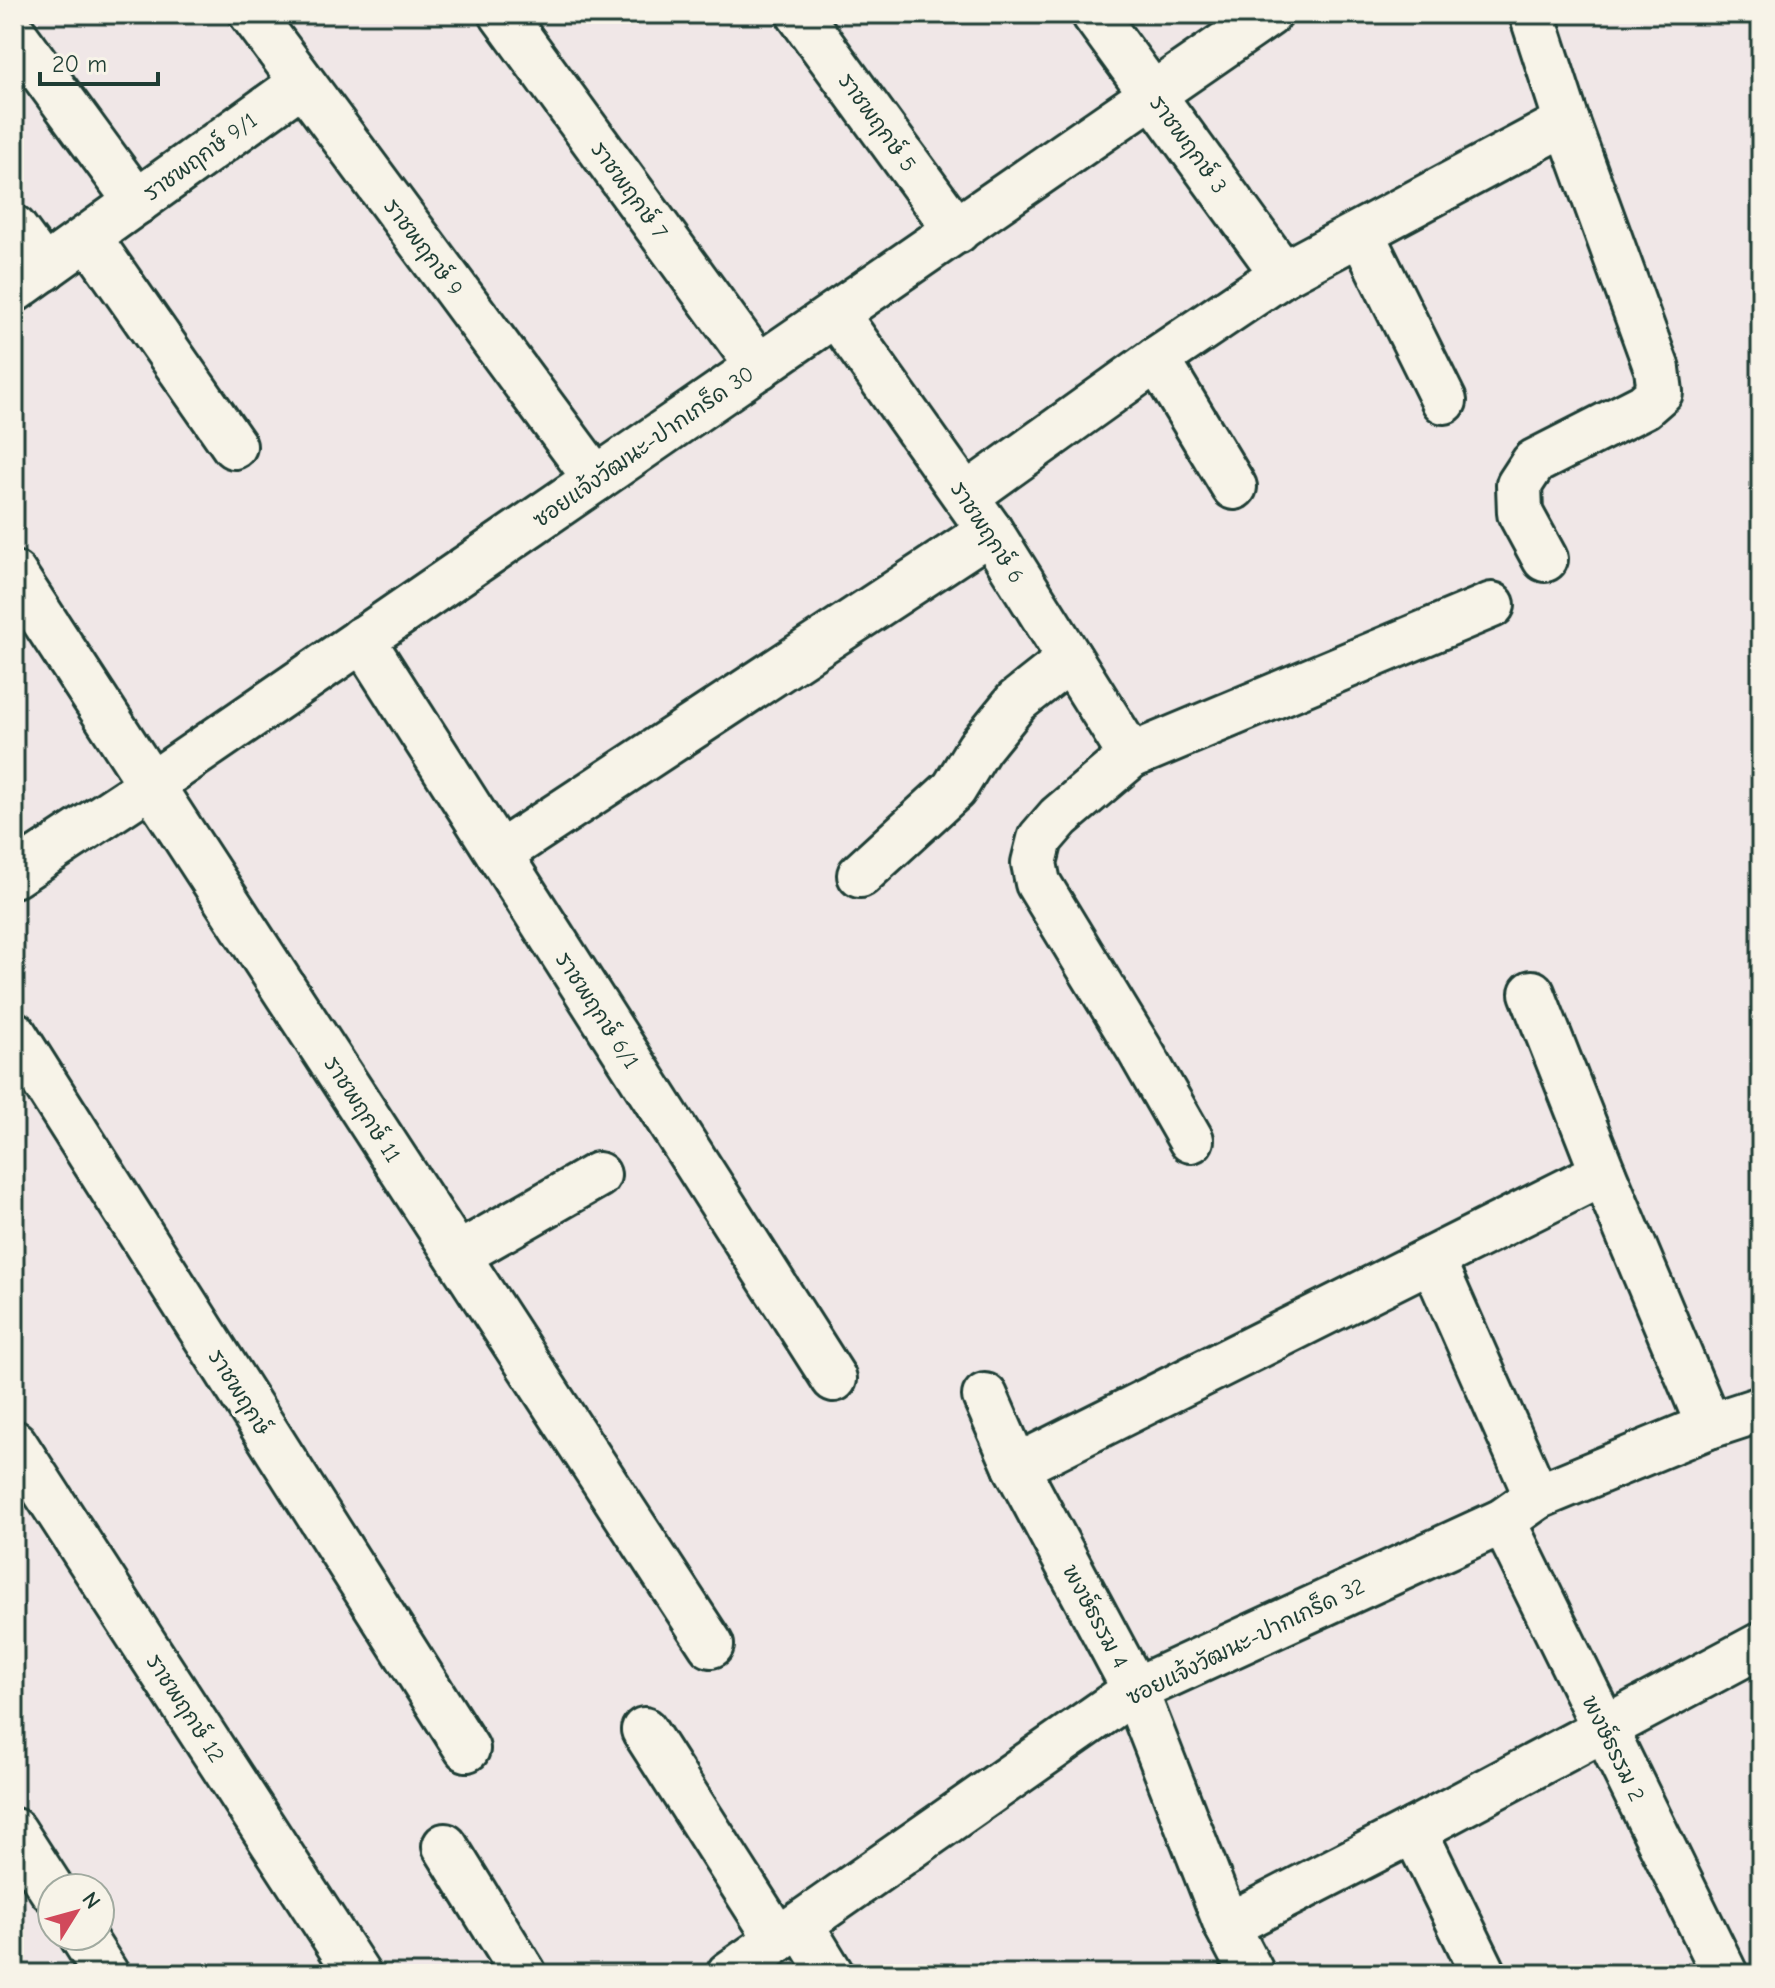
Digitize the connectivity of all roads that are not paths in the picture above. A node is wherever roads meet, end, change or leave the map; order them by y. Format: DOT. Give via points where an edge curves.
graph roads {
  1 [pos="252,14"];
  2 [pos="502,14"];
  3 [pos="799,14"];
  4 [pos="1094,14"];
  5 [pos="1269,14"];
  6 [pos="1532,14"];
  7 [pos="14,34"];
  8 [pos="302,83"];
  9 [pos="1154,95"];
  10 [pos="1567,122"];
  11 [pos="137,202"];
  12 [pos="14,228"];
  13 [pos="957,231"];
  14 [pos="1361,233"];
  15 [pos="89,238"];
  16 [pos="1283,274"];
  17 [pos="29,280"];
  18 [pos="836,314"];
  19 [pos="1157,359"];
  20 [pos="759,367"];
  21 [pos="1444,401"];
  22 [pos="234,446"];
  23 [pos="596,479"];
  24 [pos="1234,487"];
  25 [pos="978,514"];
  26 [pos="1545,559"];
  27 [pos="14,574"];
  28 [pos="1492,605"];
  29 [pos="362,639"];
  30 [pos="1070,659"];
  31 [pos="1131,756"];
  32 [pos="152,784"];
  33 [pos="499,854"];
  34 [pos="14,875"];
  35 [pos="860,875"];
  36 [pos="1532,993"];
  37 [pos="14,1034"];
  38 [pos="1191,1140"];
  39 [pos="1603,1173"];
  40 [pos="598,1175"];
  41 [pos="458,1255"];
  42 [pos="1432,1259"];
  43 [pos="834,1379"];
  44 [pos="985,1396"];
  45 [pos="1761,1409"];
  46 [pos="1709,1426"];
  47 [pos="14,1443"];
  48 [pos="1016,1467"];
  49 [pos="1520,1509"];
  50 [pos="711,1645"];
  51 [pos="1761,1645"];
  52 [pos="1135,1690"];
  53 [pos="1604,1729"];
  54 [pos="644,1730"];
  55 [pos="467,1749"];
  56 [pos="1414,1830"];
  57 [pos="14,1831"];
  58 [pos="445,1846"];
  59 [pos="40,1872"];
  60 [pos="1227,1926"];
  61 [pos="789,1932"];
  62 [pos="92,1952"];
  63 [pos="106,1974"];
  64 [pos="358,1974"];
  65 [pos="524,1974"];
  66 [pos="729,1974"];
  67 [pos="831,1974"];
  68 [pos="1252,1974"];
  69 [pos="1484,1974"];
  70 [pos="1725,1974"];
  1 -- 8 [label="street, ราชพฤกษ์ 9"];
  2 -- 20 [label="street, ราชพฤกษ์ 7"];
  3 -- 13 [label="street, ราชพฤกษ์ 5"];
  4 -- 9 [label="street, ราชพฤกษ์ 3"];
  5 -- 9 [label="street, ซอยแจ้งวัฒนะ-ปากเกร็ด 30"];
  6 -- 10 [label="street"];
  7 -- 11 [label="street, ราชพฤกษ์ 9/1"];
  8 -- 11 [label="street, ราชพฤกษ์ 9/1"];
  8 -- 23 [label="street, ราชพฤกษ์ 9"];
  9 -- 13 [label="street, ซอยแจ้งวัฒนะ-ปากเกร็ด 30"];
  9 -- 16 [label="street, ราชพฤกษ์ 3"];
  10 -- 14 [label="street"];
  10 -- 26 [label="street" via="1657,369 1660,392 1644,406 1534,462 1519,485 1520,513"];
  11 -- 15 [label="street, ราชพฤกษ์ 9/1"];
  12 -- 17 [label="street, ราชพฤกษ์ 9/1"];
  13 -- 18 [label="street, ซอยแจ้งวัฒนะ-ปากเกร็ด 30"];
  14 -- 16 [label="street"];
  14 -- 21 [label="street"];
  15 -- 17 [label="street, ราชพฤกษ์ 9/1"];
  15 -- 22 [label="street"];
  16 -- 19 [label="street"];
  18 -- 20 [label="street, ซอยแจ้งวัฒนะ-ปากเกร็ด 30"];
  18 -- 25 [label="street, ราชพฤกษ์ 6"];
  19 -- 24 [label="street"];
  19 -- 25 [label="street"];
  20 -- 23 [label="street, ซอยแจ้งวัฒนะ-ปากเกร็ด 30"];
  23 -- 29 [label="street, ซอยแจ้งวัฒนะ-ปากเกร็ด 30"];
  25 -- 30 [label="street, ราชพฤกษ์ 6"];
  25 -- 33 [label="street"];
  27 -- 32 [label="street, ราชพฤกษ์ 11"];
  28 -- 31 [label="street"];
  29 -- 32 [label="street, ซอยแจ้งวัฒนะ-ปากเกร็ด 30"];
  29 -- 33 [label="street, ราชพฤกษ์ 6/1"];
  30 -- 31 [label="street, ราชพฤกษ์ 6"];
  30 -- 35 [label="street" via="1017,701 954,789"];
  31 -- 38 [label="street" via="1059,817 1040,839 1034,863 1038,883"];
  32 -- 34 [label="street, ซอยแจ้งวัฒนะ-ปากเกร็ด 30"];
  32 -- 41 [label="street, ราชพฤกษ์ 11"];
  33 -- 43 [label="street, ราชพฤกษ์ 6/1"];
  36 -- 39 [label="street"];
  37 -- 55 [label="street, ราชพฤกษ์"];
  39 -- 42 [label="street"];
  39 -- 46 [label="street"];
  40 -- 41 [label="street"];
  41 -- 50 [label="street, ราชพฤกษ์ 11"];
  42 -- 48 [label="street"];
  42 -- 49 [label="street, พงษ์ธรรม 2"];
  44 -- 48 [label="street, พงษ์ธรรม 4"];
  45 -- 46 [label="street, ซอยแจ้งวัฒนะ-ปากเกร็ด 32"];
  46 -- 49 [label="street, ซอยแจ้งวัฒนะ-ปากเกร็ด 32"];
  47 -- 64 [label="street, ราชพฤกษ์ 12"];
  48 -- 52 [label="street, พงษ์ธรรม 4"];
  49 -- 52 [label="street, ซอยแจ้งวัฒนะ-ปากเกร็ด 32"];
  49 -- 53 [label="street, พงษ์ธรรม 2"];
  51 -- 53 [label="street"];
  52 -- 60 [label="street, พงษ์ธรรม 4"];
  52 -- 61 [label="street, ซอยแจ้งวัฒนะ-ปากเกร็ด 32"];
  53 -- 56 [label="street"];
  53 -- 70 [label="street, พงษ์ธรรม 2"];
  54 -- 61 [label="street"];
  56 -- 60 [label="street"];
  56 -- 69 [label="street"];
  57 -- 59 [label="street"];
  58 -- 65 [label="street"];
  60 -- 68 [label="street, พงษ์ธรรม 4"];
  61 -- 66 [label="street, ซอยแจ้งวัฒนะ-ปากเกร็ด 32"];
  61 -- 67 [label="street"];
  62 -- 63 [label="street"];
}
